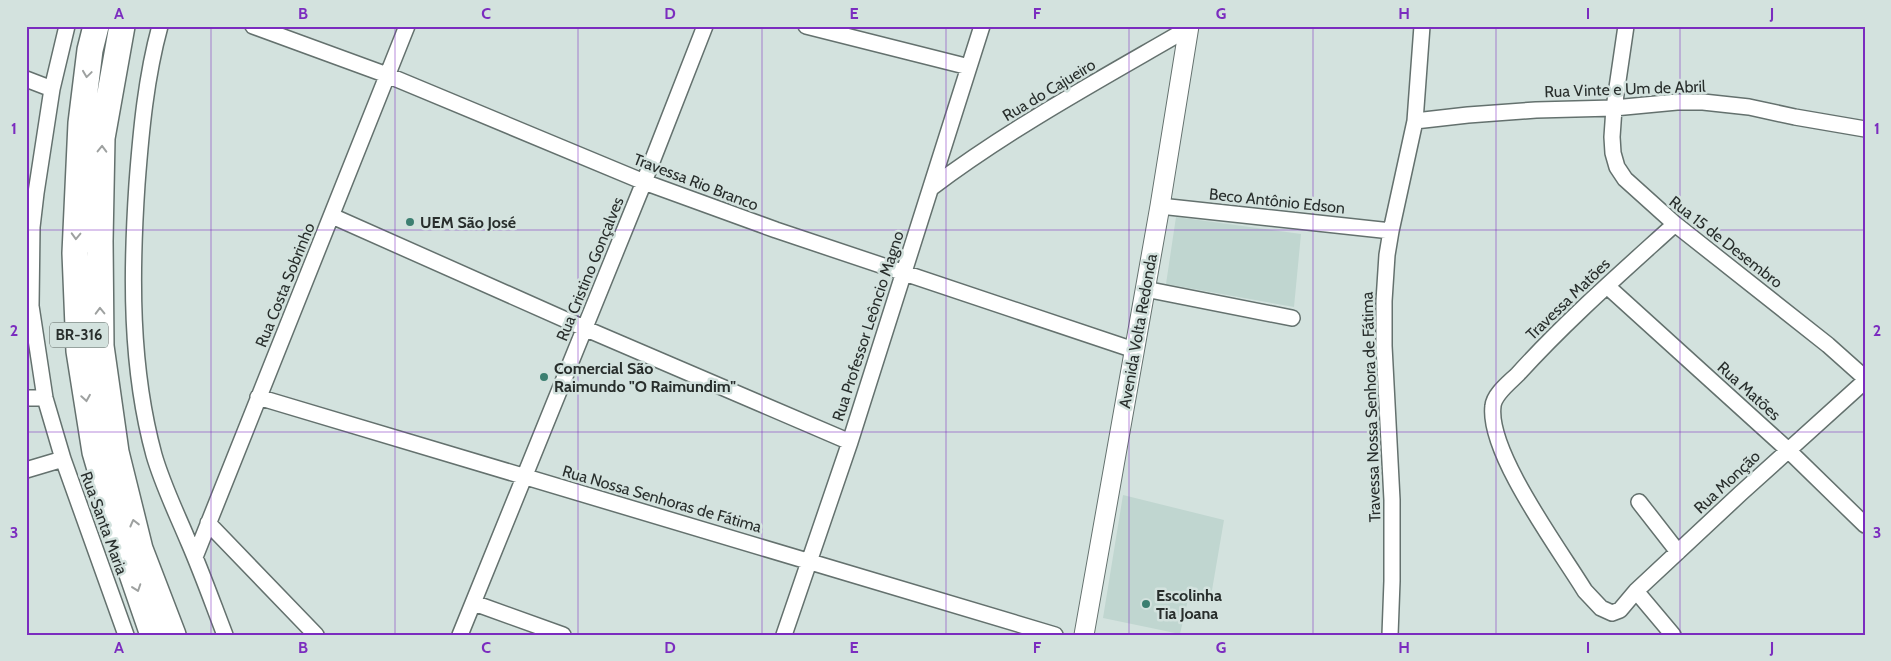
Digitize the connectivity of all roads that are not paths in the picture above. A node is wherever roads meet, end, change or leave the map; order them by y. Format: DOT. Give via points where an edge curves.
graph roads {
  1 [pos="67,26"];
  2 [pos="96,26"];
  3 [pos="122,26"];
  4 [pos="160,26"];
  5 [pos="253,26"];
  6 [pos="407,26"];
  7 [pos="705,26"];
  8 [pos="806,26"];
  9 [pos="982,26"];
  10 [pos="1422,26"];
  11 [pos="1626,26"];
  12 [pos="1189,27"];
  13 [pos="969,67"];
  14 [pos="387,75"];
  15 [pos="26,80"];
  16 [pos="52,89"];
  17 [pos="1614,108"];
  18 [pos="1415,121"];
  19 [pos="1865,129"];
  20 [pos="644,182"];
  21 [pos="931,188"];
  22 [pos="1160,206"];
  23 [pos="332,216"];
  24 [pos="1675,224"];
  25 [pos="1391,231"];
  26 [pos="28,271"];
  27 [pos="902,274"];
  28 [pos="1607,286"];
  29 [pos="1145,289"];
  30 [pos="1292,318"];
  31 [pos="584,328"];
  32 [pos="1134,350"];
  33 [pos="1865,379"];
  34 [pos="258,397"];
  35 [pos="26,398"];
  36 [pos="45,398"];
  37 [pos="850,442"];
  38 [pos="1788,450"];
  39 [pos="63,459"];
  40 [pos="26,470"];
  41 [pos="524,477"];
  42 [pos="1638,502"];
  43 [pos="208,523"];
  44 [pos="1865,525"];
  45 [pos="1678,552"];
  46 [pos="195,557"];
  47 [pos="808,561"];
  48 [pos="1636,591"];
  49 [pos="474,603"];
  50 [pos="1616,612"];
  51 [pos="126,635"];
  52 [pos="153,635"];
  53 [pos="173,635"];
  54 [pos="225,635"];
  55 [pos="316,635"];
  56 [pos="460,635"];
  57 [pos="563,635"];
  58 [pos="784,635"];
  59 [pos="1055,635"];
  60 [pos="1084,635"];
  61 [pos="1390,635"];
  62 [pos="1673,635"];
  1 -- 16 [label="street"];
  2 -- 52 [label="highway, BR-316, one-way" via="81,123 76,253 79,351 94,452"];
  53 -- 3 [label="highway, BR-316, one-way" via="140,549 120,469 101,346 102,138"];
  4 -- 46 [label="street" via="146,92 139,159 133,266 135,350 154,455 164,487"];
  5 -- 14 [label="street, Travessa Rio Branco"];
  6 -- 14 [label="street, Rua Costa Sobrinho"];
  7 -- 20 [label="street, Rua Cristino Gonçalves"];
  8 -- 13 [label="street"];
  9 -- 13 [label="street, Rua Professor Leôncio Magno"];
  10 -- 18 [label="street, Travessa Nossa Senhora de Fátima"];
  11 -- 17 [label="street, Rua 15 de Desembro"];
  12 -- 21 [label="street, Rua do Cajueiro" via="1042,114"];
  12 -- 22 [label="street, Avenida Volta Redonda"];
  13 -- 21 [label="street, Rua Professor Leôncio Magno"];
  14 -- 20 [label="street, Travessa Rio Branco"];
  14 -- 23 [label="street, Rua Costa Sobrinho"];
  15 -- 16 [label="street"];
  16 -- 26 [label="street"];
  17 -- 18 [label="street, Rua Vinte e Um de Abril" via="1536,110"];
  17 -- 19 [label="street, Rua Vinte e Um de Abril" via="1703,102 1749,107"];
  17 -- 24 [label="street, Rua 15 de Desembro" via="1612,152 1617,166 1625,180"];
  18 -- 25 [label="street, Travessa Nossa Senhora de Fátima"];
  20 -- 27 [label="street, Travessa Rio Branco"];
  20 -- 31 [label="street, Rua Cristino Gonçalves"];
  21 -- 27 [label="street, Rua Professor Leôncio Magno"];
  22 -- 25 [label="street, Beco Antônio Edson"];
  22 -- 29 [label="street, Avenida Volta Redonda"];
  23 -- 31 [label="street"];
  23 -- 34 [label="street, Rua Costa Sobrinho"];
  24 -- 28 [label="street, Travessa Matões"];
  24 -- 33 [label="street, Rua 15 de Desembro" via="1814,334"];
  25 -- 61 [label="street, Travessa Nossa Senhora de Fátima" via="1384,301 1392,500"];
  26 -- 36 [label="street"];
  27 -- 32 [label="street, Travessa Rio Branco"];
  27 -- 37 [label="street, Rua Professor Leôncio Magno"];
  28 -- 38 [label="street, Rua Matões"];
  28 -- 50 [label="street, Travessa Matões" via="1558,331 1500,393 1493,406 1493,420 1498,441 1517,482 1589,596 1601,608"];
  29 -- 30 [label="street"];
  29 -- 32 [label="street, Avenida Volta Redonda"];
  31 -- 37 [label="street"];
  31 -- 41 [label="street, Rua Cristino Gonçalves"];
  32 -- 60 [label="street, Avenida Volta Redonda"];
  33 -- 38 [label="street, Rua Monção"];
  34 -- 41 [label="street, Rua Nossa Senhoras de Fátima"];
  34 -- 43 [label="street, Rua Costa Sobrinho"];
  35 -- 36 [label="street"];
  36 -- 39 [label="street"];
  37 -- 47 [label="street, Rua Professor Leôncio Magno"];
  38 -- 44 [label="street, Rua Matões"];
  38 -- 45 [label="street, Rua Monção"];
  39 -- 40 [label="street, Rua Santa Maria"];
  39 -- 51 [label="street, Rua Santa Maria"];
  41 -- 47 [label="street, Rua Nossa Senhoras de Fátima"];
  41 -- 49 [label="street, Rua Cristino Gonçalves"];
  42 -- 45 [label="street"];
  43 -- 46 [label="street, Rua Costa Sobrinho"];
  43 -- 55 [label="street"];
  45 -- 48 [label="street, Rua Monção"];
  46 -- 54 [label="street"];
  47 -- 58 [label="street, Rua Professor Leôncio Magno"];
  47 -- 59 [label="street, Rua Nossa Senhoras de Fátima"];
  48 -- 50 [label="street, Rua Monção"];
  48 -- 62 [label="street"];
  49 -- 56 [label="street, Rua Cristino Gonçalves"];
  49 -- 57 [label="street"];
}
